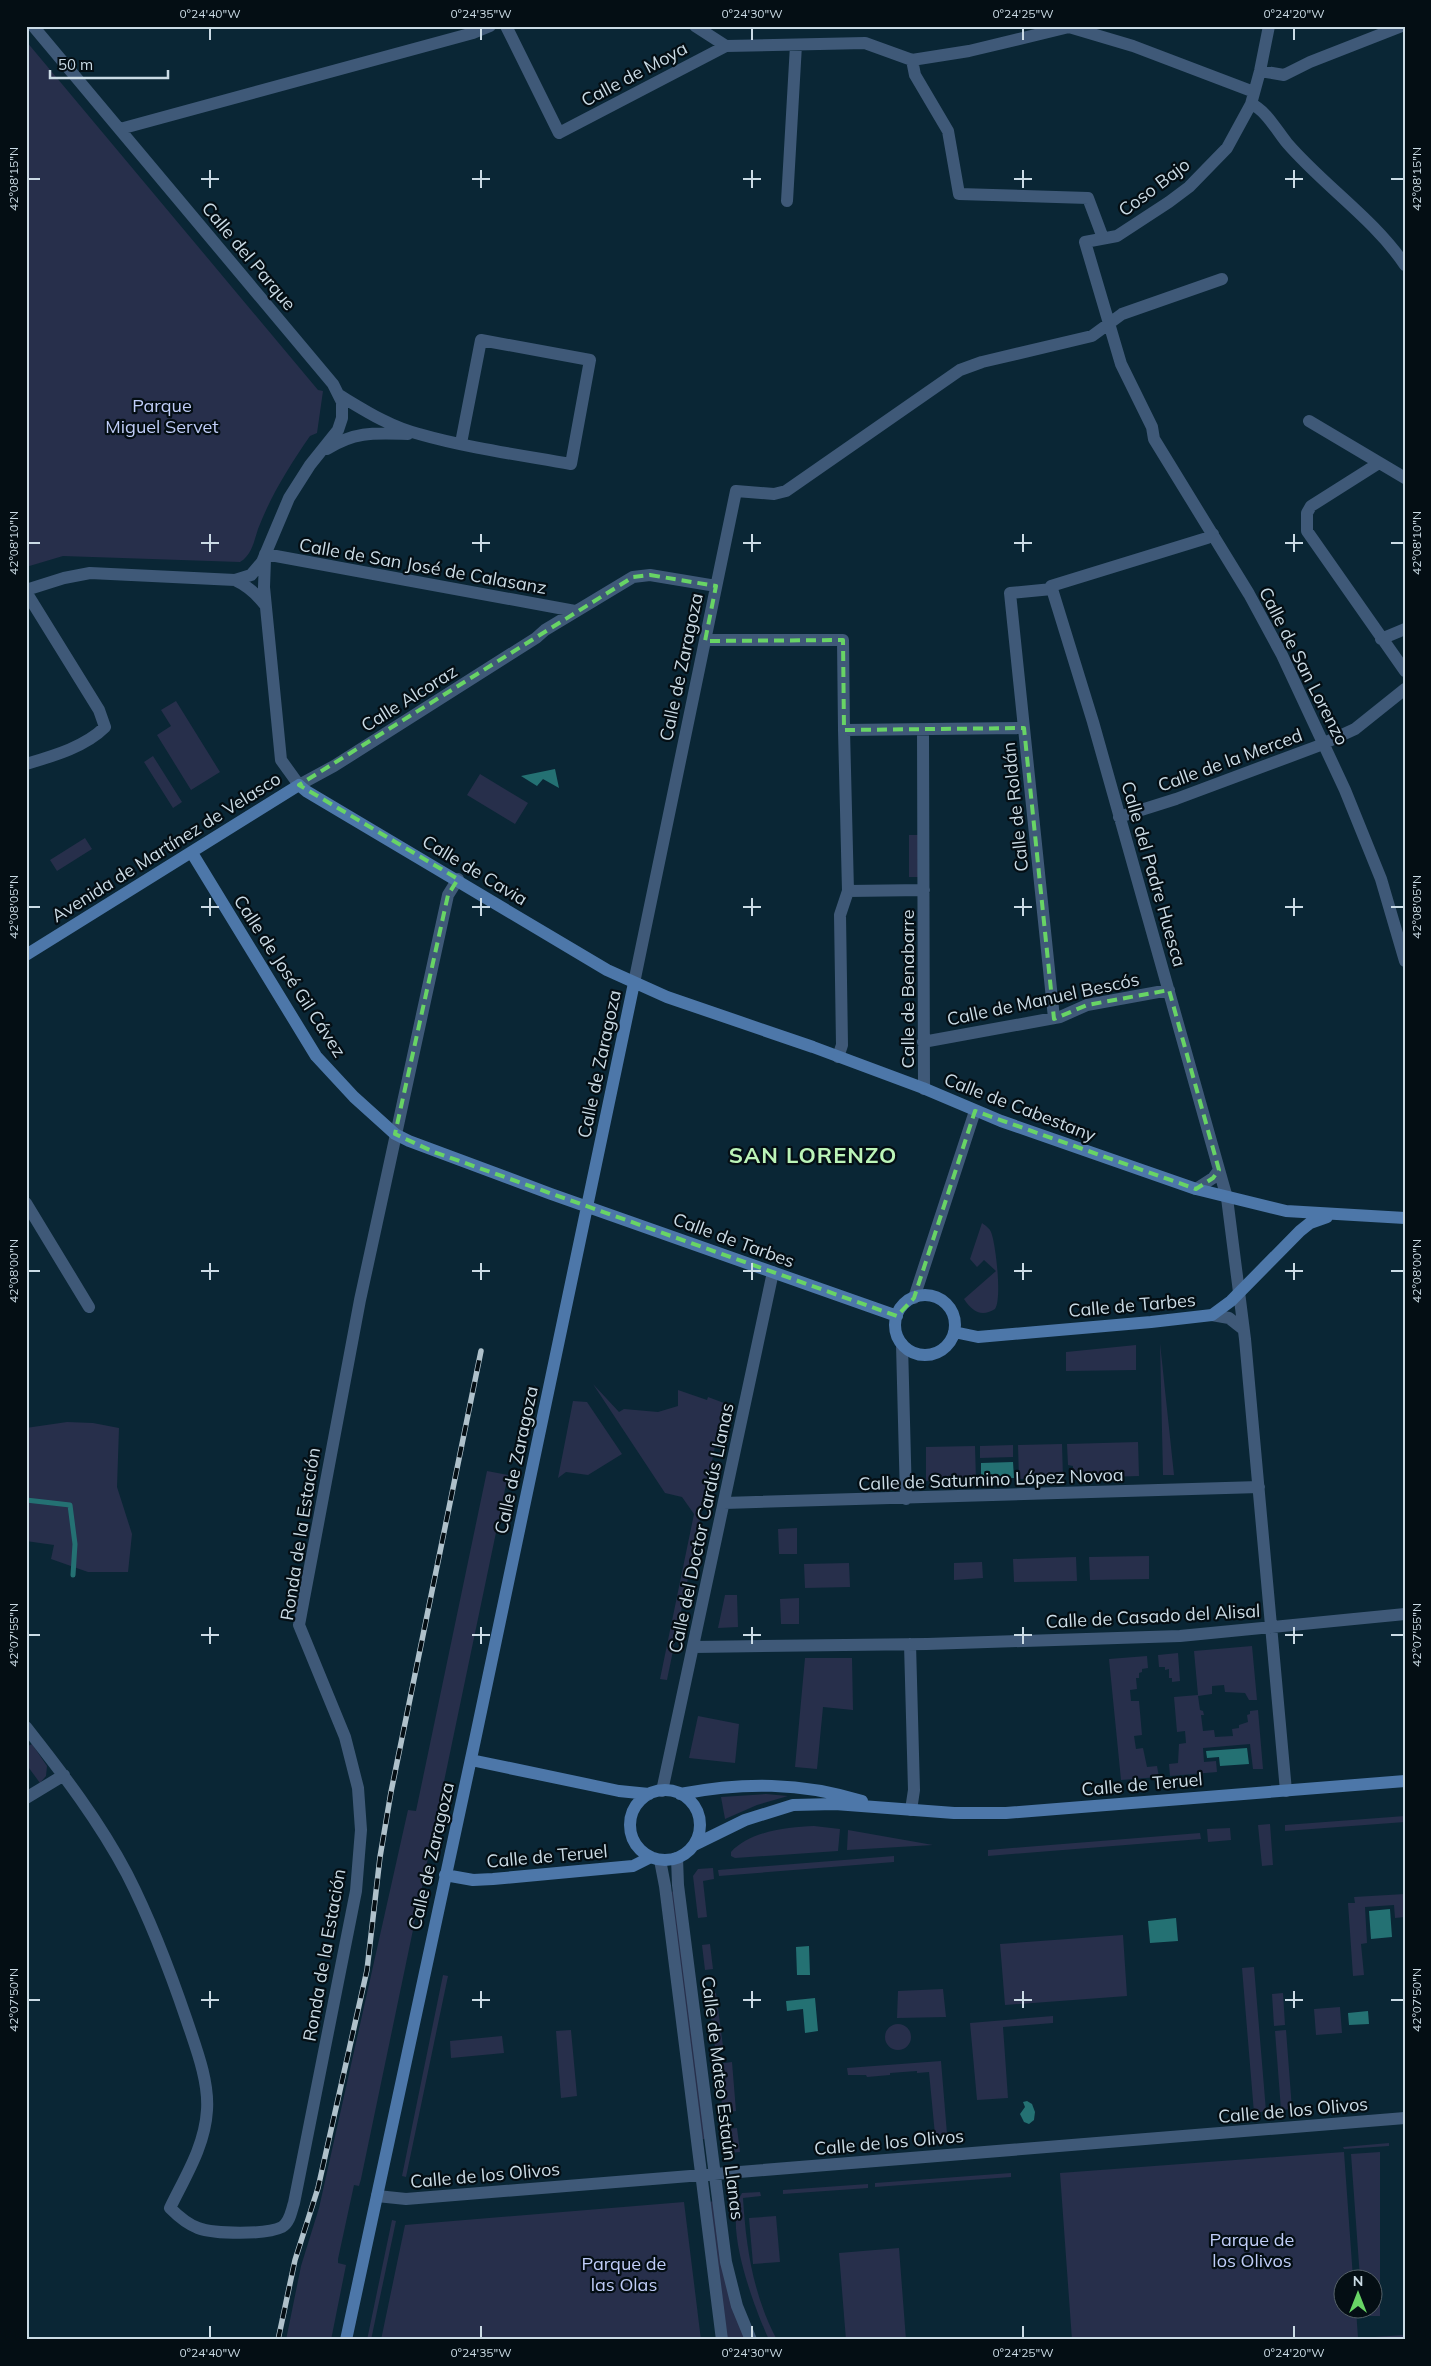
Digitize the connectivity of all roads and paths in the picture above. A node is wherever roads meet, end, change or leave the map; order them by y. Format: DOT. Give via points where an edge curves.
graph roads {
  1 [pos="33,26"];
  2 [pos="490,26"];
  3 [pos="695,26"];
  4 [pos="1269,26"];
  5 [pos="1402,26"];
  6 [pos="510,27"];
  7 [pos="1032,31"];
  8 [pos="796,45"];
  9 [pos="732,46"];
  10 [pos="912,60"];
  11 [pos="1260,72"];
  12 [pos="1252,98"];
  13 [pos="120,129"];
  14 [pos="787,201"];
  15 [pos="1103,238"];
  16 [pos="1085,242"];
  17 [pos="1405,265"];
  18 [pos="1222,279"];
  19 [pos="1108,324"];
  20 [pos="340,395"];
  21 [pos="1309,421"];
  22 [pos="418,434"];
  23 [pos="461,443"];
  24 [pos="321,453"];
  25 [pos="1379,463"];
  26 [pos="1405,478"];
  27 [pos="1212,534"];
  28 [pos="265,554"];
  29 [pos="235,580"];
  30 [pos="716,586"];
  31 [pos="1052,589"];
  32 [pos="26,591"];
  33 [pos="265,605"];
  34 [pos="575,611"];
  35 [pos="1405,629"];
  36 [pos="1381,638"];
  37 [pos="705,640"];
  38 [pos="1405,671"];
  39 [pos="1405,689"];
  40 [pos="1024,728"];
  41 [pos="844,730"];
  42 [pos="922,730"];
  43 [pos="1324,744"];
  44 [pos="26,764"];
  45 [pos="300,785"];
  46 [pos="1119,817"];
  47 [pos="192,853"];
  48 [pos="458,880"];
  49 [pos="924,890"];
  50 [pos="848,891"];
  51 [pos="26,955"];
  52 [pos="1405,961"];
  53 [pos="634,982"];
  54 [pos="1169,990"];
  55 [pos="1054,1018"];
  56 [pos="923,1042"];
  57 [pos="838,1057"];
  58 [pos="924,1089"];
  59 [pos="975,1111"];
  60 [pos="396,1134"];
  61 [pos="1219,1170"];
  62 [pos="1196,1189"];
  63 [pos="1227,1198"];
  64 [pos="26,1203"];
  65 [pos="587,1206"];
  66 [pos="1334,1215"];
  67 [pos="1405,1218"];
  68 [pos="1236,1271"];
  69 [pos="774,1272"];
  70 [pos="1254,1276"];
  71 [pos="1239,1293"];
  72 [pos="914,1298"];
  73 [pos="90,1307"];
  74 [pos="1212,1315"];
  75 [pos="897,1316"];
  76 [pos="1243,1329"];
  77 [pos="954,1332"];
  78 [pos="902,1344"];
  79 [pos="1259,1487"];
  80 [pos="906,1499"];
  81 [pos="724,1503"];
  82 [pos="1405,1614"];
  83 [pos="1270,1627"];
  84 [pos="910,1644"];
  85 [pos="694,1647"];
  86 [pos="26,1727"];
  87 [pos="471,1760"];
  88 [pos="64,1774"];
  89 [pos="1405,1781"];
  90 [pos="662,1790"];
  91 [pos="1286,1790"];
  92 [pos="649,1794"];
  93 [pos="680,1794"];
  94 [pos="26,1798"];
  95 [pos="882,1807"];
  96 [pos="911,1810"];
  97 [pos="694,1845"];
  98 [pos="678,1858"];
  99 [pos="656,1859"];
  100 [pos="445,1876"];
  101 [pos="1405,2118"];
  102 [pos="715,2174"];
  103 [pos="702,2175"];
  104 [pos="376,2196"];
  105 [pos="346,2340"];
  106 [pos="722,2340"];
  107 [pos="751,2340"];
  1 -- 13 [label="street, Calle del Parque"];
  2 -- 13 [label="street"];
  3 -- 9 [label="street"];
  4 -- 11 [label="street, Coso Bajo"];
  5 -- 11 [label="street" via="1284,75"];
  6 -- 9 [label="street, Calle de Moya" via="559,133"];
  7 -- 10 [label="street" via="969,51"];
  7 -- 12 [label="street" via="1068,27 1133,46"];
  8 -- 9 [label="street"];
  8 -- 10 [label="street" via="865,43"];
  8 -- 14 [label="street"];
  10 -- 15 [label="street" via="915,75 948,131 959,194 1088,198"];
  11 -- 12 [label="street, Coso Bajo"];
  12 -- 15 [label="street, Coso Bajo" via="1227,148 1189,187 1117,236"];
  12 -- 17 [label="street" via="1290,145 1374,226"];
  13 -- 20 [label="street, Calle del Parque"];
  15 -- 16 [label="street, Coso Bajo"];
  16 -- 19 [label="street, Calle de San Lorenzo"];
  18 -- 19 [label="street" via="1122,314"];
  19 -- 27 [label="street, Calle de San Lorenzo" via="1121,364 1152,427 1154,439"];
  19 -- 30 [label="street, Calle de Zaragoza" via="1092,336 960,370 786,491 774,494 736,491"];
  20 -- 22 [label="street, Calle del Parque" via="387,422"];
  20 -- 24 [label="street" via="342,418"];
  21 -- 25 [label="street"];
  22 -- 23 [label="street, Calle del Parque"];
  22 -- 24 [label="street, Calle del Parque" via="358,435"];
  23 -- 23 [label="street, Calle del Parque" via="481,340 590,360 571,464"];
  24 -- 28 [label="street" via="289,498"];
  25 -- 26 [label="street"];
  25 -- 36 [label="street" via="1311,506 1307,513 1307,531"];
  27 -- 31 [label="street" via="1051,586"];
  27 -- 43 [label="street, Calle de San Lorenzo" via="1273,638"];
  28 -- 29 [label="street" via="258,569"];
  28 -- 33 [label="street"];
  28 -- 34 [label="street, Calle de San José de Calasanz"];
  29 -- 32 [label="street" via="90,573"];
  29 -- 33 [label="street" via="252,590"];
  30 -- 34 [label="street, Calle Alcoraz" via="642,575 625,581"];
  30 -- 37 [label="street, Calle de Zaragoza"];
  31 -- 40 [label="street, Calle de Roldán" via="1010,593"];
  31 -- 46 [label="street, Calle del Padre Huesca"];
  32 -- 44 [label="street" via="99,710 105,727 87,740"];
  33 -- 45 [label="street" via="281,760"];
  34 -- 45 [label="street, Calle Alcoraz"];
  35 -- 36 [label="street"];
  36 -- 38 [label="street"];
  37 -- 41 [label="street" via="843,640"];
  37 -- 53 [label="street, Calle de Zaragoza"];
  39 -- 43 [label="street, Calle de la Merced" via="1355,729"];
  40 -- 42 [label="street"];
  40 -- 55 [label="street, Calle de Roldán"];
  41 -- 42 [label="street"];
  41 -- 50 [label="street"];
  42 -- 49 [label="street, Calle de Benabarre"];
  43 -- 46 [label="street, Calle de la Merced"];
  43 -- 52 [label="street, Calle de San Lorenzo" via="1380,879"];
  45 -- 47 [label="main road, Avenida de Martínez de Velasco"];
  45 -- 48 [label="main road, Calle de Cavia"];
  46 -- 54 [label="street, Calle del Padre Huesca"];
  47 -- 51 [label="main road, Avenida de Martínez de Velasco"];
  47 -- 60 [label="main road, Calle de José Gil Cávez" via="316,1056 354,1097"];
  48 -- 53 [label="main road, Calle de Cavia" via="607,970"];
  48 -- 60 [label="street" via="448,895"];
  49 -- 50 [label="street"];
  49 -- 56 [label="street, Calle de Benabarre"];
  50 -- 57 [label="street" via="840,915 842,1045"];
  53 -- 57 [label="main road, Calle de Cabestany" via="667,998"];
  53 -- 65 [label="main road, Calle de Zaragoza"];
  54 -- 55 [label="street, Calle de Manuel Bescós" via="1087,1005"];
  54 -- 61 [label="street, Calle del Padre Huesca"];
  55 -- 56 [label="street, Calle de Manuel Bescós"];
  56 -- 58 [label="street, Calle de Benabarre"];
  57 -- 58 [label="main road, Calle de Cabestany"];
  58 -- 59 [label="main road, Calle de Cabestany"];
  59 -- 62 [label="main road, Calle de Cabestany"];
  59 -- 72 [label="street"];
  60 -- 65 [label="main road, Calle de José Gil Cávez" via="434,1152"];
  60 -- 88 [label="street, Ronda de la Estación" via="356,1319 299,1625 345,1736 358,1788 360,1830 356,1891 294,2204 282,2226 248,2232 221,2232 198,2228 182,2220 170,2208 200,2147 205,2129 208,2108 199,2060 165,1956 127,1874"];
  61 -- 62 [label="street"];
  61 -- 63 [label="street, Calle del Padre Huesca"];
  62 -- 63 [label="main road, Calle de Cabestany"];
  63 -- 66 [label="main road, Calle de Cabestany" via="1286,1211"];
  63 -- 68 [label="street, Calle del Padre Huesca"];
  64 -- 73 [label="street"];
  65 -- 69 [label="main road, Calle de Tarbes"];
  65 -- 87 [label="main road, Calle de Zaragoza"];
  66 -- 67 [label="main road, Calle de Cabestany"];
  66 -- 70 [label="main road, Calle de Tarbes" via="1310,1223"];
  68 -- 70 [label="street"];
  68 -- 71 [label="street, Calle del Padre Huesca"];
  69 -- 75 [label="main road, Calle de Tarbes"];
  69 -- 81 [label="street, Calle del Doctor Cardús Llanas"];
  70 -- 71 [label="main road, Calle de Tarbes"];
  71 -- 74 [label="main road, Calle de Tarbes"];
  71 -- 76 [label="street, Calle del Padre Huesca"];
  72 -- 75 [label="main road"];
  72 -- 77 [label="main road" via="930,1296 945,1302 954,1316"];
  74 -- 76 [label="street" via="1229,1318"];
  74 -- 77 [label="main road, Calle de Tarbes" via="978,1337"];
  75 -- 78 [label="main road" via="896,1327"];
  76 -- 79 [label="street, Calle del Padre Huesca"];
  77 -- 78 [label="main road" via="947,1345 933,1354 916,1353"];
  78 -- 80 [label="street"];
  79 -- 80 [label="street, Calle de Saturnino López Novoa"];
  79 -- 83 [label="street, Calle del Padre Huesca"];
  80 -- 81 [label="street, Calle de Saturnino López Novoa"];
  81 -- 85 [label="street, Calle del Doctor Cardús Llanas"];
  82 -- 83 [label="street, Calle de Casado del Alisal"];
  83 -- 84 [label="street, Calle de Casado del Alisal" via="1180,1636"];
  83 -- 91 [label="street, Calle del Padre Huesca"];
  84 -- 85 [label="street, Calle de Casado del Alisal"];
  84 -- 96 [label="street" via="914,1790"];
  85 -- 90 [label="street, Calle del Doctor Cardús Llanas"];
  86 -- 88 [label="street"];
  87 -- 92 [label="main road" via="619,1791"];
  87 -- 100 [label="main road, Calle de Zaragoza"];
  88 -- 94 [label="street"];
  89 -- 91 [label="main road, Calle de Teruel"];
  90 -- 92 [label="main road"];
  90 -- 93 [label="main road"];
  91 -- 96 [label="main road, Calle de Teruel" via="1006,1813"];
  92 -- 99 [label="main road" via="632,1813 630,1831 638,1847"];
  93 -- 95 [label="main road, Calle de Teruel" via="744,1784 786,1785 819,1789"];
  93 -- 97 [label="main road" via="695,1807 700,1820"];
  95 -- 96 [label="main road, Calle de Teruel"];
  95 -- 97 [label="main road, Calle de Teruel" via="793,1806 753,1817"];
  97 -- 98 [label="main road"];
  98 -- 99 [label="main road"];
  98 -- 102 [label="street, Calle de Mateo Estaún Llanas" via="679,1894"];
  99 -- 100 [label="main road, Calle de Teruel" via="633,1866 502,1878 473,1880"];
  99 -- 103 [label="street, Calle de Mateo Estaún Llanas" via="665,1886"];
  100 -- 104 [label="main road, Calle de Zaragoza"];
  101 -- 102 [label="street, Calle de los Olivos"];
  102 -- 103 [label="street, Calle de los Olivos"];
  102 -- 107 [label="street, Calle de Mateo Estaún Llanas" via="726,2262 737,2306"];
  103 -- 104 [label="street, Calle de los Olivos" via="406,2199"];
  103 -- 106 [label="street, Calle de Mateo Estaún Llanas"];
  104 -- 105 [label="main road, Calle de Zaragoza"];
}
